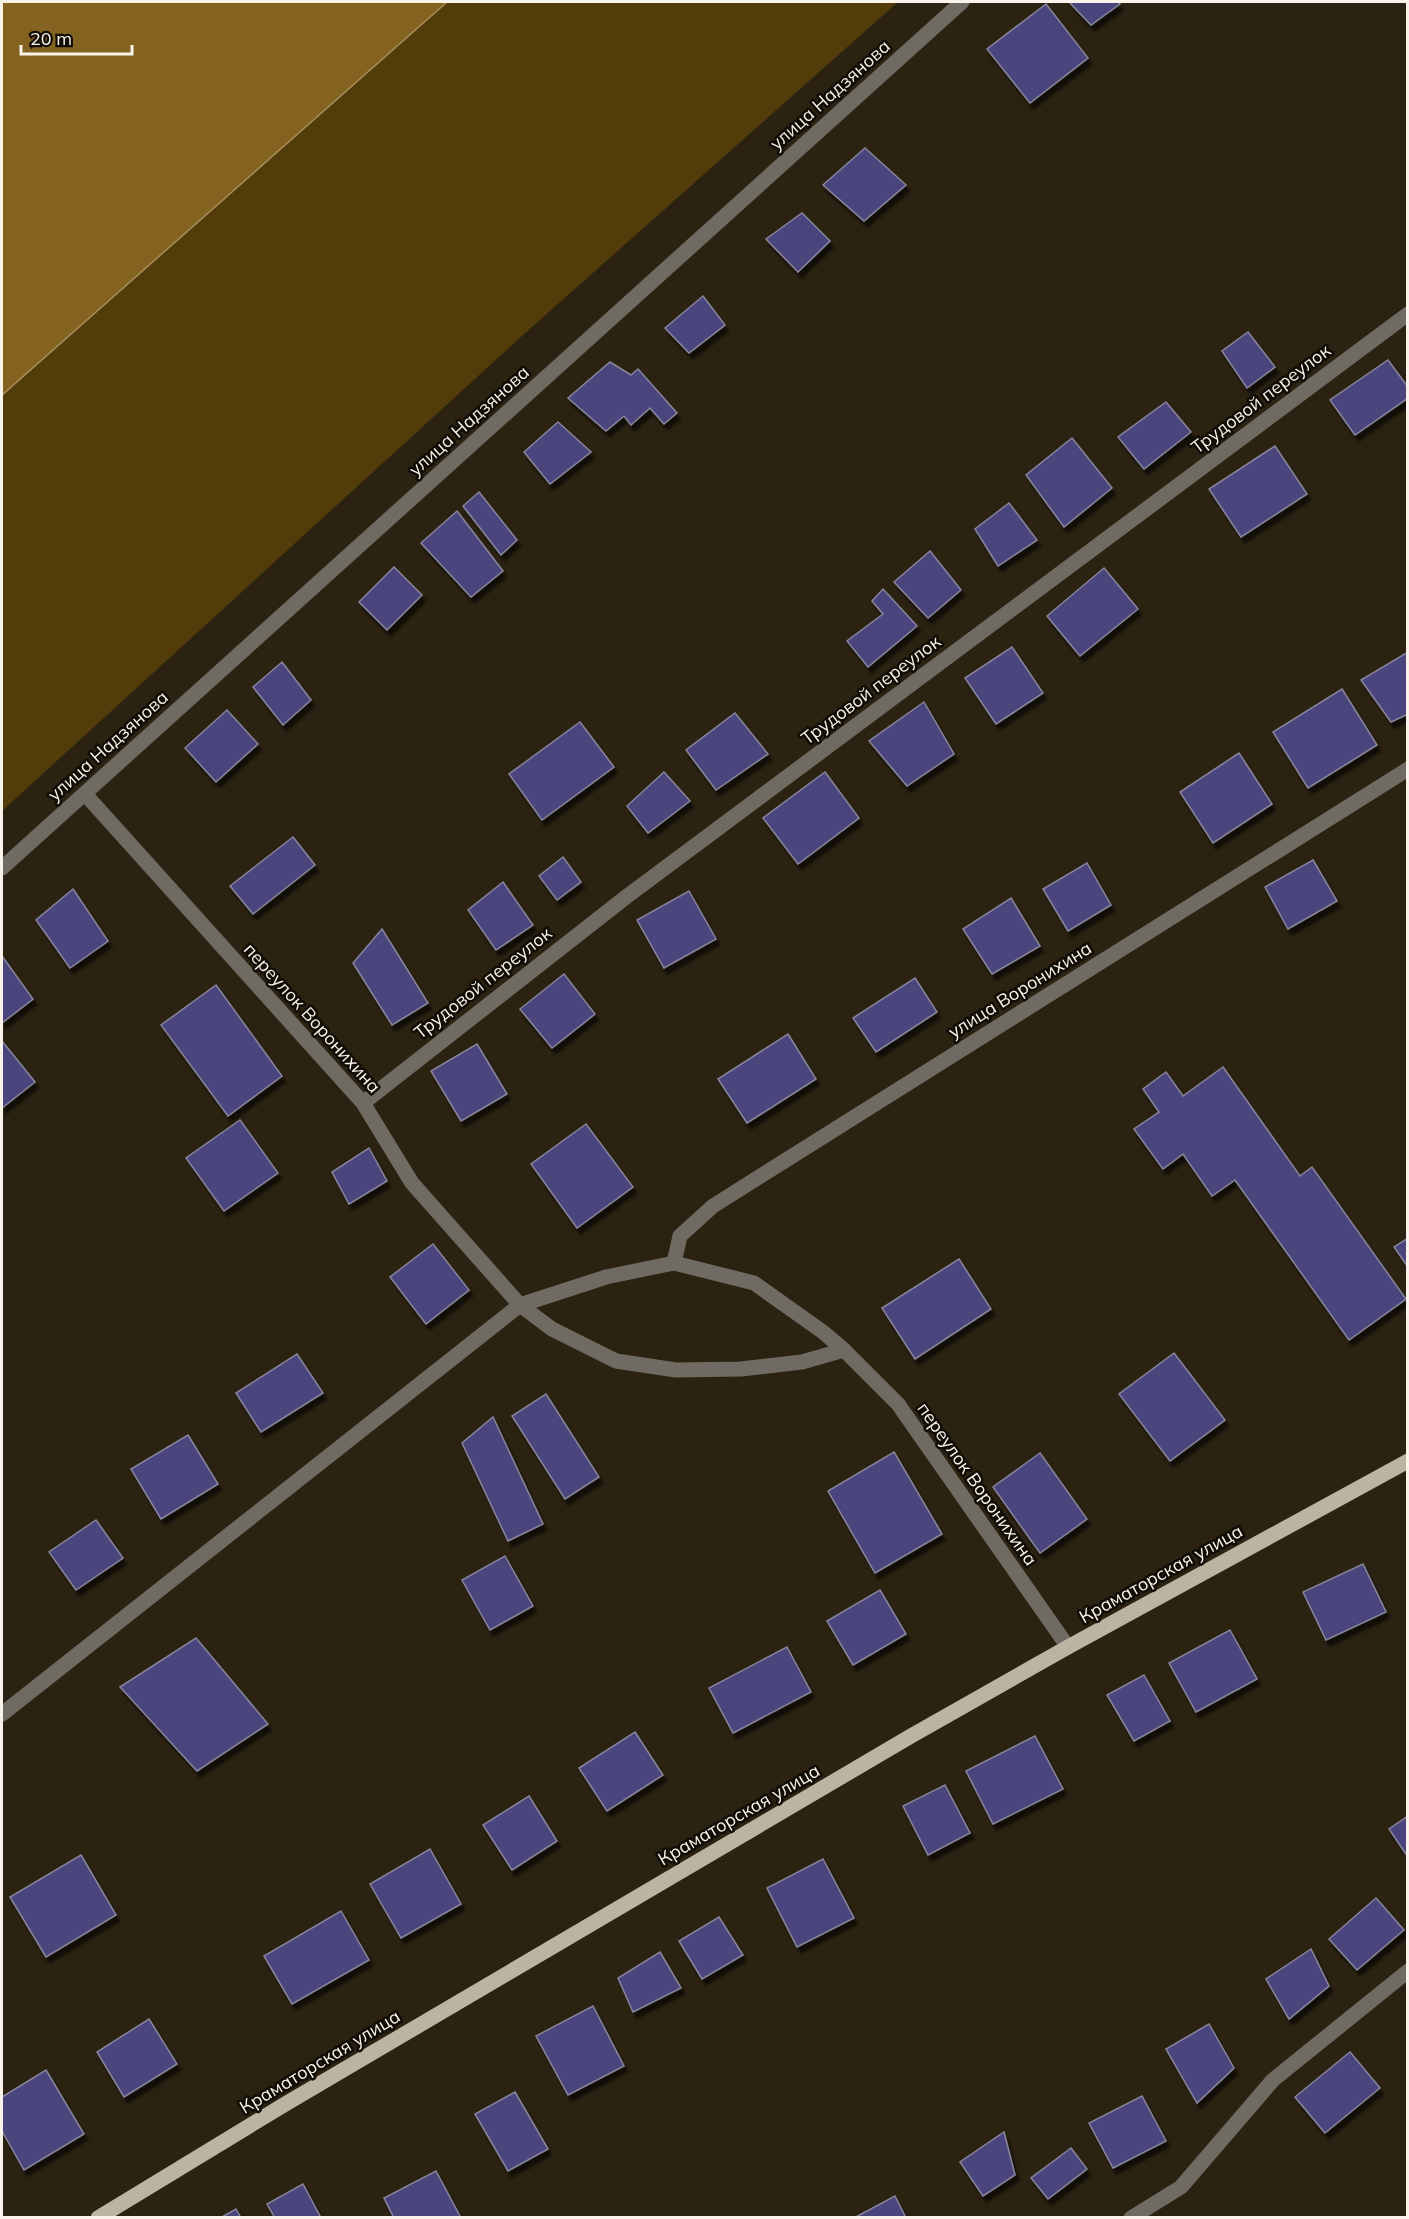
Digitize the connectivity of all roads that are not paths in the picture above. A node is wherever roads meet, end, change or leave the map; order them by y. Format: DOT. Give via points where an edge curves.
graph roads {
  1 [pos="962,2"];
  2 [pos="1407,314"];
  3 [pos="1407,769"];
  4 [pos="85,794"];
  5 [pos="2,868"];
  6 [pos="363,1103"];
  7 [pos="674,1263"];
  8 [pos="520,1305"];
  9 [pos="844,1350"];
  10 [pos="1407,1461"];
  11 [pos="1068,1647"];
  12 [pos="2,1714"];
  13 [pos="1407,1971"];
  14 [pos="98,2217"];
  15 [pos="1131,2217"];
  1 -- 4 [label="street, улица Надзянова"];
  2 -- 6 [label="street, Трудовой переулок" via="626,897"];
  3 -- 7 [label="street, улица Воронихина" via="713,1206 680,1236"];
  4 -- 5 [label="street, улица Надзянова"];
  4 -- 6 [label="street, переулок Воронихина"];
  6 -- 8 [label="street, переулок Воронихина" via="412,1183"];
  7 -- 8 [label="street, переулок Воронихина" via="606,1277"];
  7 -- 9 [label="street, переулок Воронихина" via="754,1283"];
  8 -- 9 [label="street, переулок Воронихина" via="552,1329 616,1361 676,1370 741,1369 802,1362"];
  8 -- 12 [label="street"];
  9 -- 11 [label="street, переулок Воронихина" via="898,1404"];
  10 -- 11 [label="main road, Краматорская улица"];
  11 -- 14 [label="main road, Краматорская улица" via="910,1736"];
  13 -- 15 [label="street" via="1273,2080 1181,2187"];
}
